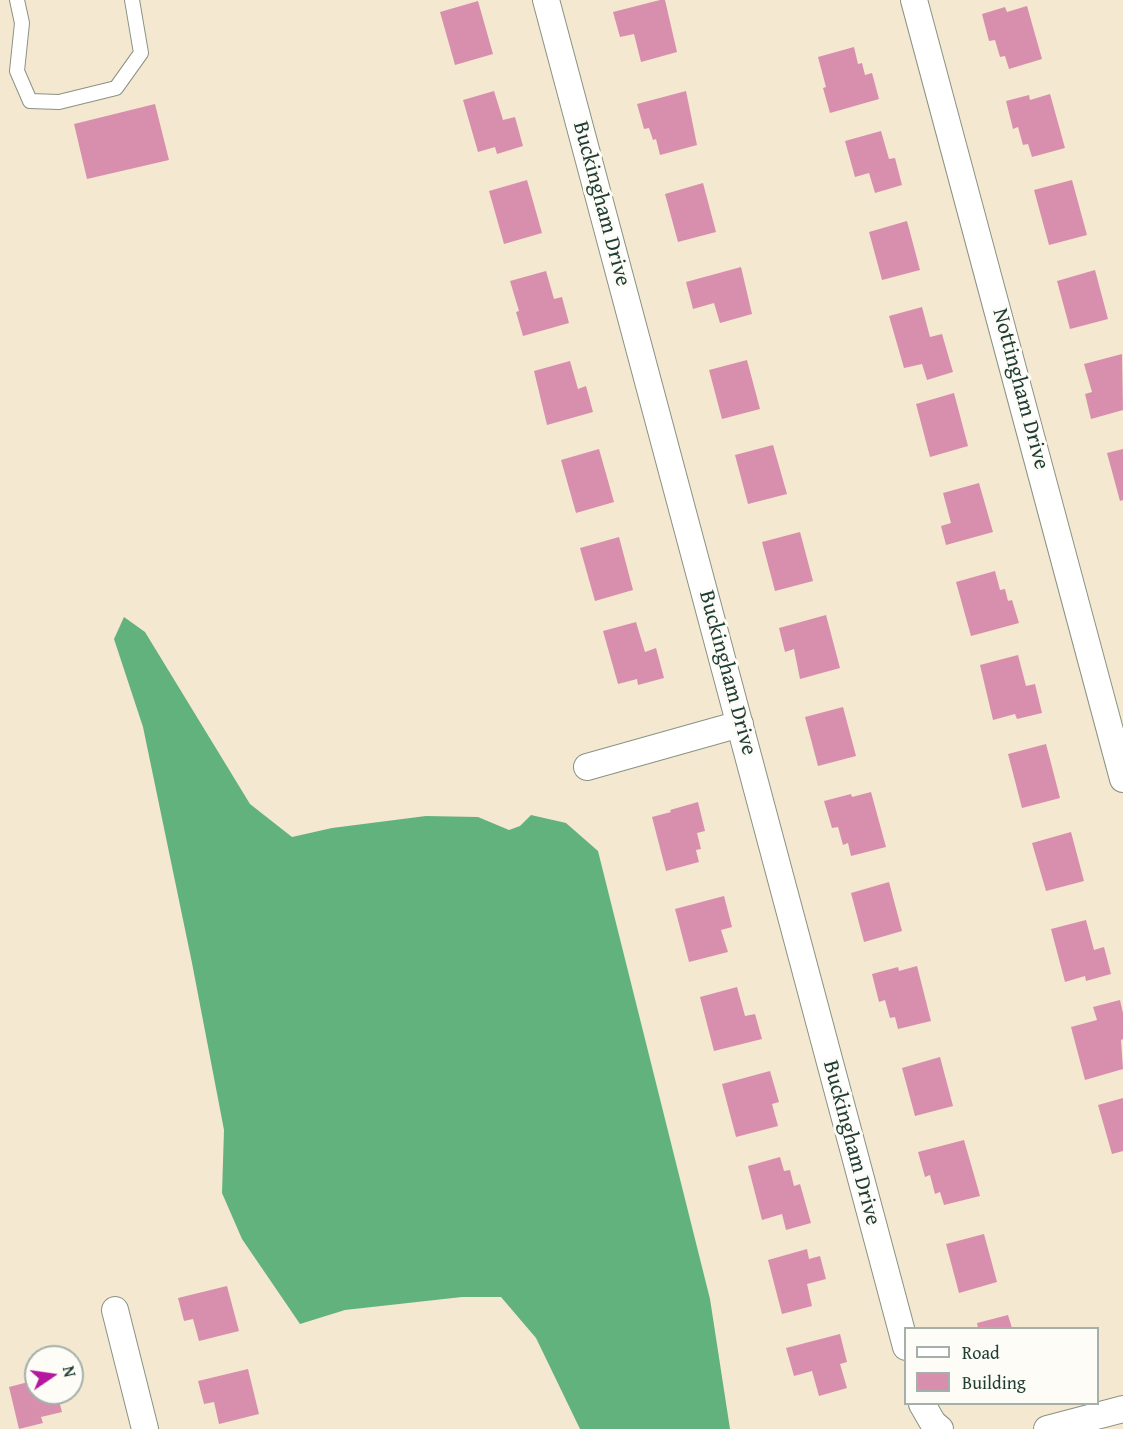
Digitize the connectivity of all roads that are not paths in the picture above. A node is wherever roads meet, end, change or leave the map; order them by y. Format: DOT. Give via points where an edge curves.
graph roads {
  1 [pos="17,0"];
  2 [pos="132,0"];
  3 [pos="546,0"];
  4 [pos="914,0"];
  5 [pos="740,724"];
  6 [pos="587,767"];
  7 [pos="1123,779"];
  8 [pos="115,1310"];
  9 [pos="904,1339"];
  10 [pos="923,1405"];
  11 [pos="1123,1409"];
  12 [pos="145,1429"];
  13 [pos="940,1429"];
  14 [pos="1047,1429"];
  1 -- 2 [label="lane" via="22,23 17,71 30,101 59,102 116,88 141,53"];
  3 -- 5 [label="street, Buckingham Drive"];
  4 -- 7 [label="street, Nottingham Drive"];
  5 -- 6 [label="street"];
  5 -- 9 [label="street, Buckingham Drive"];
  8 -- 12 [label="street"];
  10 -- 13 [label="street"];
  11 -- 14 [label="street"];
}
